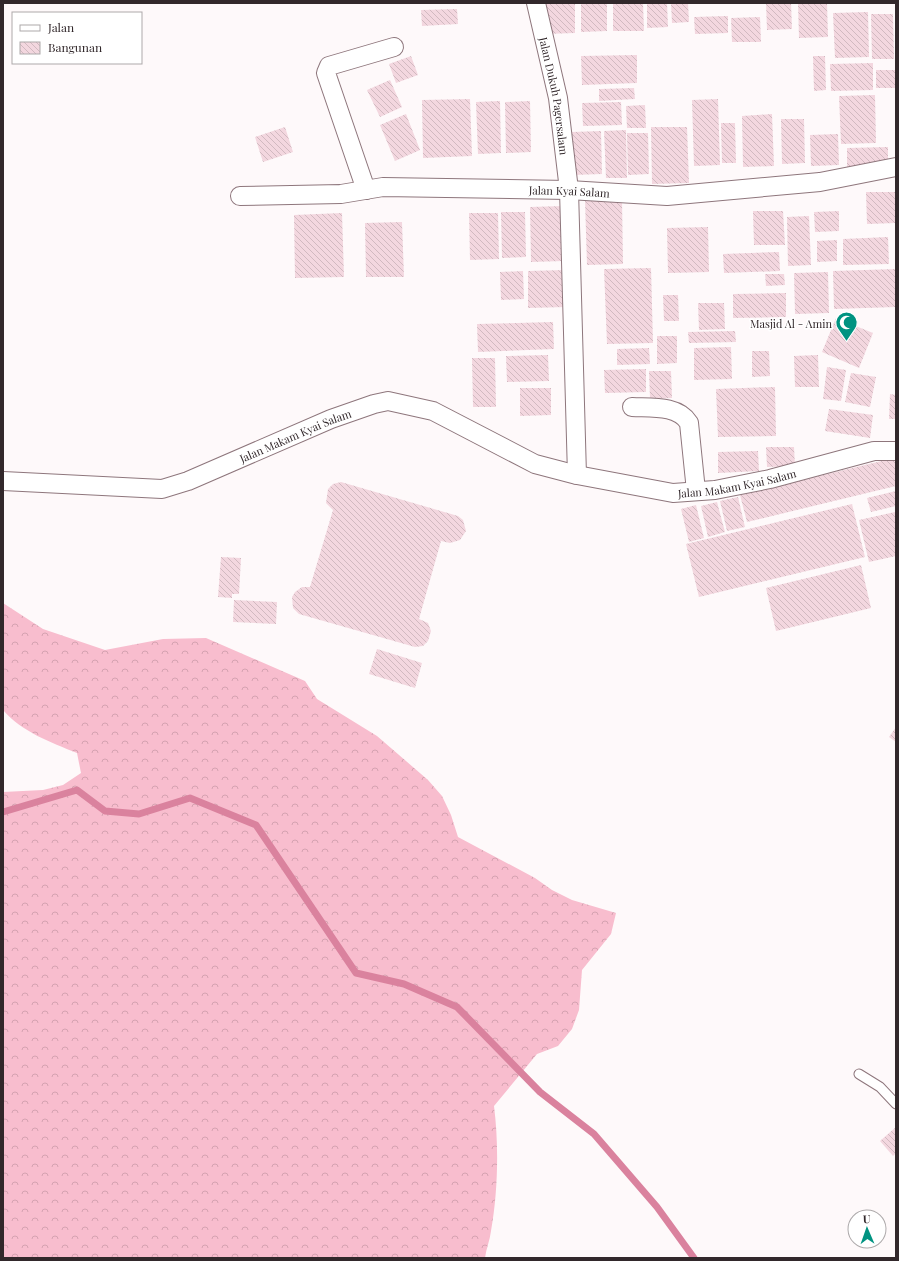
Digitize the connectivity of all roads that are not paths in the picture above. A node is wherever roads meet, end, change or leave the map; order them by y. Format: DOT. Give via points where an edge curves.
graph roads {
  1 [pos="536,3"];
  2 [pos="394,47"];
  3 [pos="896,167"];
  4 [pos="366,190"];
  5 [pos="569,190"];
  6 [pos="240,196"];
  7 [pos="632,407"];
  8 [pos="896,451"];
  9 [pos="576,475"];
  10 [pos="3,481"];
  11 [pos="696,491"];
  12 [pos="859,1074"];
  13 [pos="896,1104"];
  1 -- 5 [label="street, Jalan Dukuh Pagersalam" via="558,98"];
  2 -- 4 [label="street" via="330,66 326,73"];
  3 -- 5 [label="street, Jalan Kyai Salam" via="820,182 668,196"];
  4 -- 5 [label="street, Jalan Kyai Salam" via="383,187"];
  4 -- 6 [label="street, Jalan Kyai Salam" via="342,194"];
  5 -- 9 [label="street"];
  7 -- 11 [label="street" via="680,412 685,417 689,423"];
  8 -- 11 [label="street, Jalan Makam Kyai Salam" via="874,451 770,479 716,490"];
  9 -- 10 [label="street, Jalan Makam Kyai Salam" via="535,464 433,412 388,401 331,419 188,481 162,488"];
  9 -- 11 [label="street, Jalan Makam Kyai Salam" via="673,493"];
  12 -- 13 [label="lane" via="880,1087"];
}
